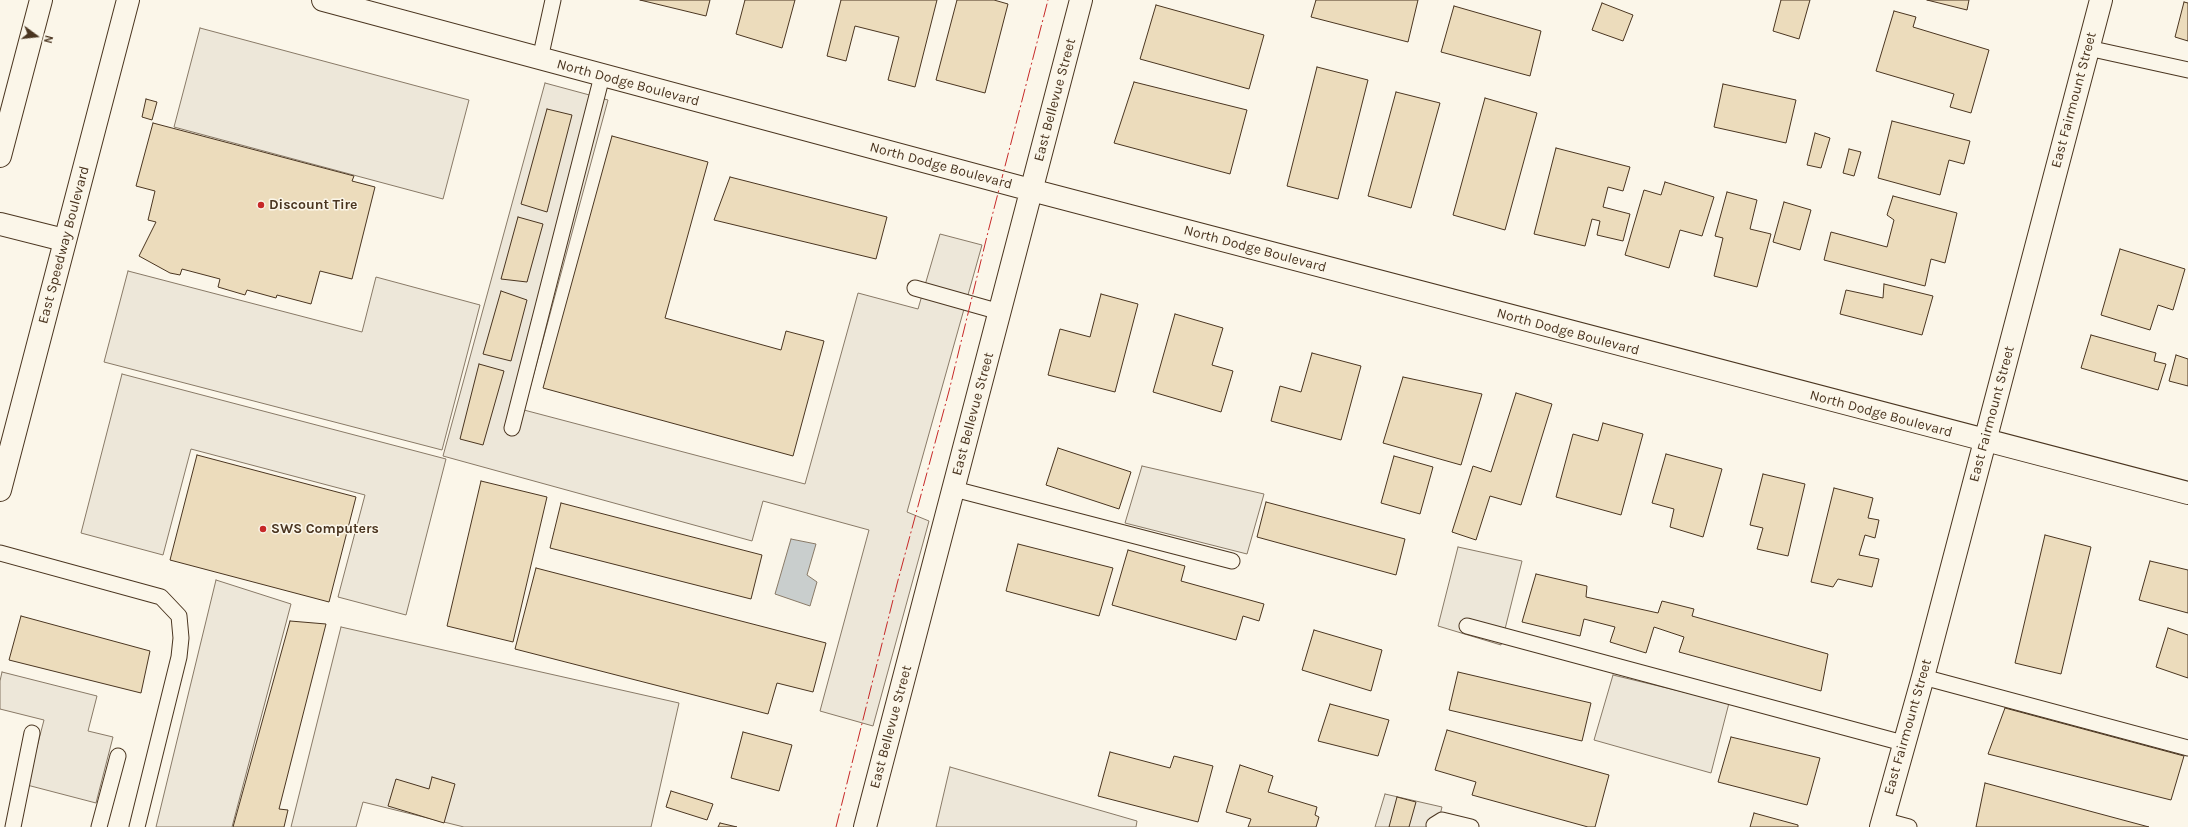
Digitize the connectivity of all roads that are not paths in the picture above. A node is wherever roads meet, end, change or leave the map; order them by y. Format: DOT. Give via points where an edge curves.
graph roads {
  1 [pos="41,0"];
  2 [pos="128,0"];
  3 [pos="553,0"];
  4 [pos="1081,0"];
  5 [pos="2101,0"];
  6 [pos="331,1"];
  7 [pos="2088,48"];
  8 [pos="540,59"];
  9 [pos="2188,70"];
  10 [pos="602,76"];
  11 [pos="0,156"];
  12 [pos="1031,190"];
  13 [pos="0,224"];
  14 [pos="64,240"];
  15 [pos="915,288"];
  16 [pos="1000,312"];
  17 [pos="512,428"];
  18 [pos="1984,441"];
  19 [pos="954,488"];
  20 [pos="0,490"];
  21 [pos="2188,493"];
  22 [pos="0,553"];
  23 [pos="1232,561"];
  24 [pos="1467,626"];
  25 [pos="1923,677"];
  26 [pos="32,733"];
  27 [pos="1903,743"];
  28 [pos="2188,748"];
  29 [pos="118,756"];
  30 [pos="1882,824"];
  31 [pos="1434,825"];
  32 [pos="13,827"];
  33 [pos="99,827"];
  34 [pos="137,827"];
  35 [pos="865,827"];
  36 [pos="1471,827"];
  37 [pos="1909,827"];
  1 -- 11 [label="street"];
  2 -- 14 [label="street, East Speedway Boulevard"];
  3 -- 8 [label="lane"];
  4 -- 12 [label="street, East Bellevue Street"];
  5 -- 7 [label="street, East Fairmount Street"];
  6 -- 8 [label="street, North Dodge Boulevard"];
  7 -- 9 [label="lane"];
  7 -- 18 [label="street, East Fairmount Street"];
  8 -- 10 [label="street, North Dodge Boulevard"];
  10 -- 12 [label="street, North Dodge Boulevard"];
  10 -- 17 [label="lane"];
  12 -- 16 [label="street, East Bellevue Street"];
  12 -- 18 [label="street, North Dodge Boulevard"];
  13 -- 14 [label="street"];
  14 -- 20 [label="street, East Speedway Boulevard"];
  15 -- 16 [label="lane"];
  16 -- 19 [label="street, East Bellevue Street"];
  18 -- 21 [label="street, North Dodge Boulevard"];
  18 -- 25 [label="street, East Fairmount Street"];
  19 -- 23 [label="lane"];
  19 -- 35 [label="street, East Bellevue Street"];
  22 -- 34 [label="lane" via="160,597 179,616 179,657"];
  24 -- 27 [label="lane"];
  25 -- 27 [label="street, East Fairmount Street"];
  25 -- 28 [label="lane"];
  26 -- 32 [label="lane"];
  27 -- 30 [label="street, East Fairmount Street"];
  29 -- 33 [label="lane"];
  30 -- 37 [label="lane"];
  31 -- 36 [label="lane" via="1442,820"];
}
